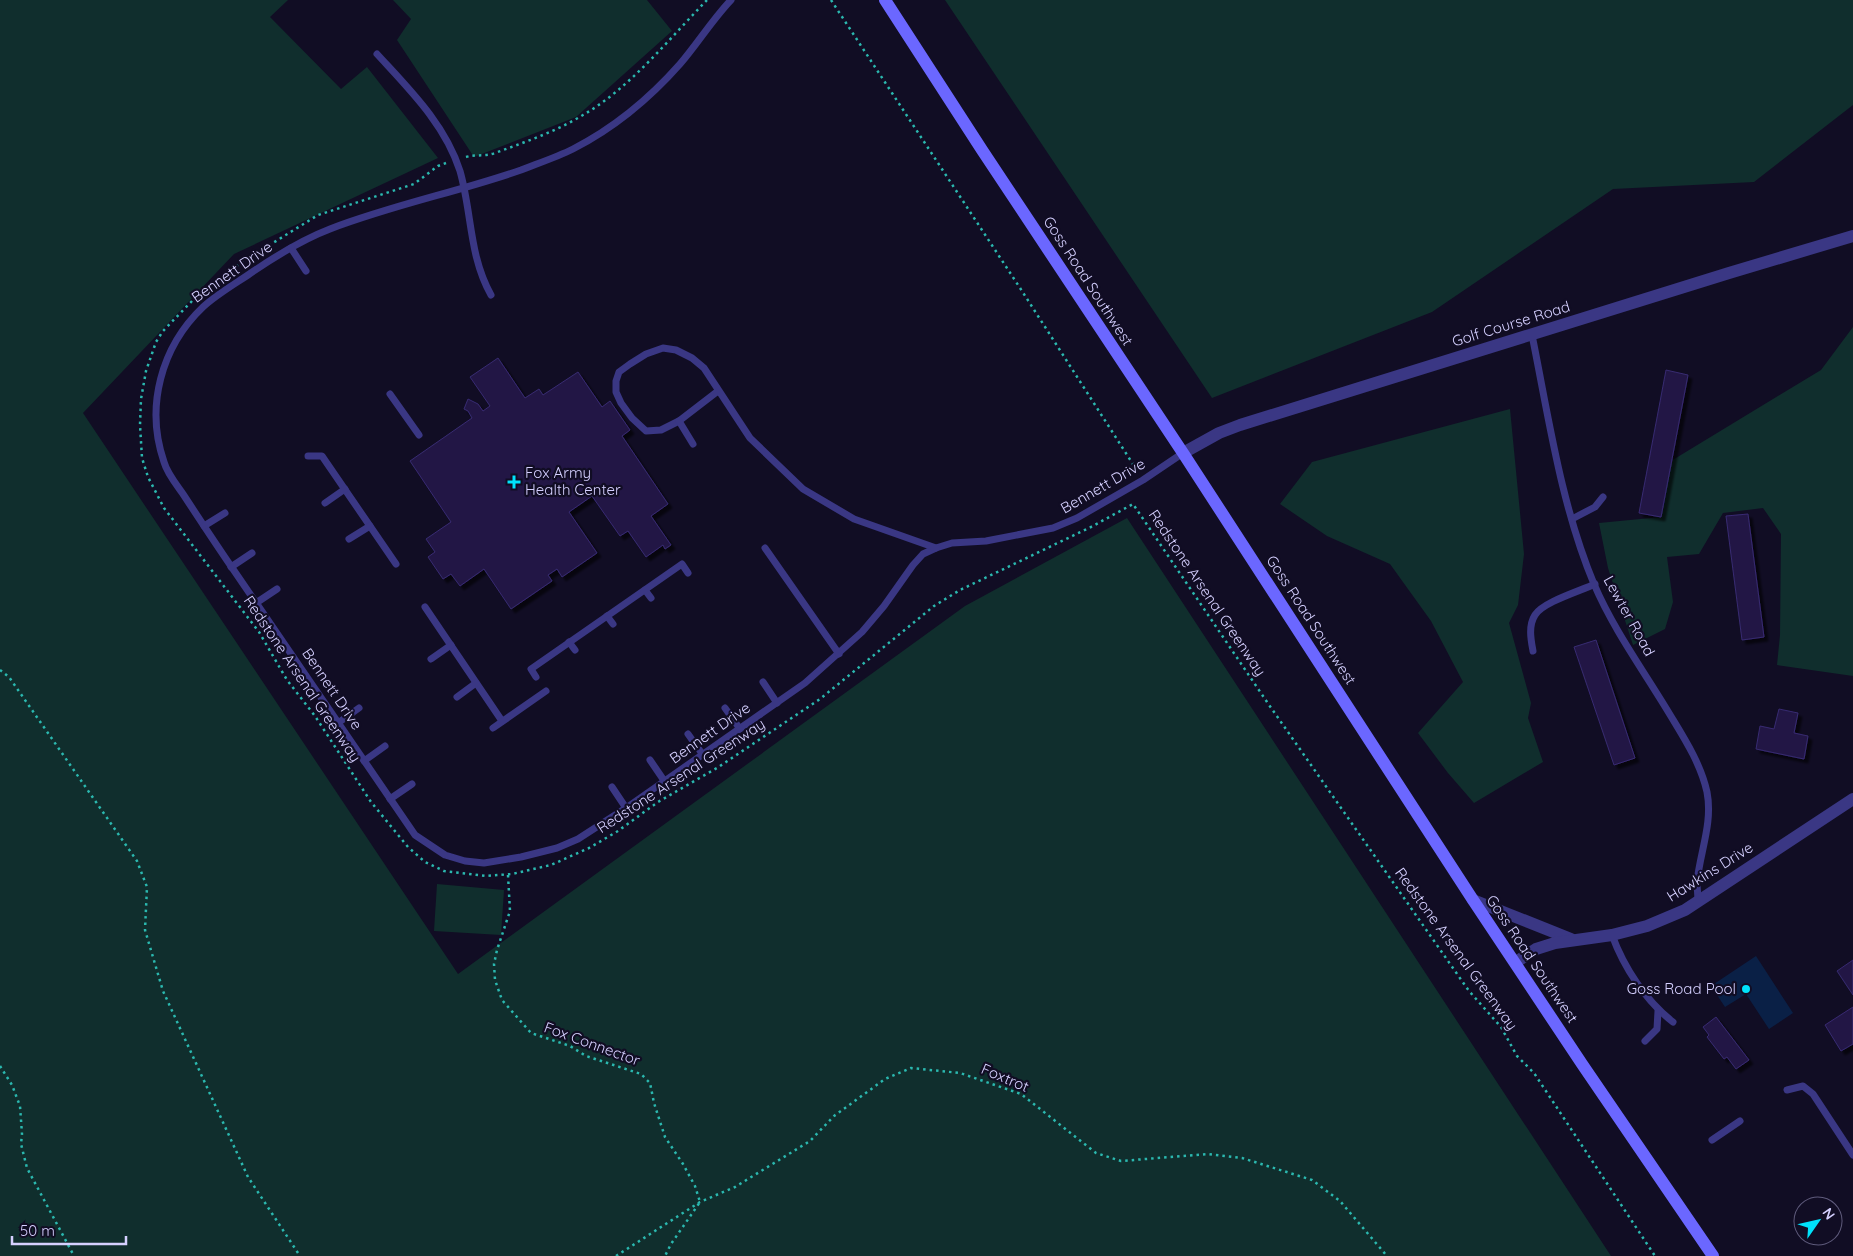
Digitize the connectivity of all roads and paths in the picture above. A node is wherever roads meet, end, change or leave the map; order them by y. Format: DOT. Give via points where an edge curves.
graph roads {
  1 [pos="707,0"];
  2 [pos="731,0"];
  3 [pos="831,0"];
  4 [pos="884,0"];
  5 [pos="377,54"];
  6 [pos="456,160"];
  7 [pos="464,188"];
  8 [pos="1853,236"];
  9 [pos="291,248"];
  10 [pos="306,271"];
  11 [pos="219,279"];
  12 [pos="491,296"];
  13 [pos="192,300"];
  14 [pos="1532,335"];
  15 [pos="718,392"];
  16 [pos="390,394"];
  17 [pos="679,421"];
  18 [pos="419,434"];
  19 [pos="694,444"];
  20 [pos="1183,453"];
  21 [pos="308,456"];
  22 [pos="1143,480"];
  23 [pos="344,489"];
  24 [pos="1603,497"];
  25 [pos="325,503"];
  26 [pos="225,513"];
  27 [pos="1572,519"];
  28 [pos="204,526"];
  29 [pos="370,526"];
  30 [pos="349,539"];
  31 [pos="765,548"];
  32 [pos="936,548"];
  33 [pos="252,553"];
  34 [pos="396,564"];
  35 [pos="231,567"];
  36 [pos="688,573"];
  37 [pos="1594,584"];
  38 [pos="277,589"];
  39 [pos="645,590"];
  40 [pos="651,598"];
  41 [pos="256,603"];
  42 [pos="425,607"];
  43 [pos="607,616"];
  44 [pos="613,624"];
  45 [pos="569,642"];
  46 [pos="451,645"];
  47 [pos="575,650"];
  48 [pos="1533,651"];
  49 [pos="839,654"];
  50 [pos="431,659"];
  51 [pos="0,670"];
  52 [pos="536,677"];
  53 [pos="763,682"];
  54 [pos="476,683"];
  55 [pos="546,691"];
  56 [pos="457,697"];
  57 [pos="777,703"];
  58 [pos="359,708"];
  59 [pos="725,708"];
  60 [pos="502,721"];
  61 [pos="338,723"];
  62 [pos="493,728"];
  63 [pos="740,729"];
  64 [pos="688,734"];
  65 [pos="386,746"];
  66 [pos="703,755"];
  67 [pos="650,760"];
  68 [pos="364,762"];
  69 [pos="665,782"];
  70 [pos="412,784"];
  71 [pos="612,787"];
  72 [pos="390,799"];
  73 [pos="1853,799"];
  74 [pos="626,808"];
  75 [pos="508,875"];
  76 [pos="1473,900"];
  77 [pos="1698,901"];
  78 [pos="1612,935"];
  79 [pos="1571,939"];
  80 [pos="1516,962"];
  81 [pos="1658,1011"];
  82 [pos="1673,1022"];
  83 [pos="1645,1041"];
  84 [pos="0,1066"];
  85 [pos="1787,1090"];
  86 [pos="1740,1121"];
  87 [pos="1712,1140"];
  88 [pos="1853,1155"];
  89 [pos="700,1202"];
  90 [pos="74,1256"];
  91 [pos="300,1256"];
  92 [pos="616,1256"];
  93 [pos="665,1256"];
  94 [pos="1388,1256"];
  95 [pos="1655,1256"];
  96 [pos="1713,1256"];
  1 -- 6 [label="path" via="643,67 585,114 556,130 494,154"];
  2 -- 7 [label="lane, Bennett Drive" via="664,81 616,122 571,150"];
  3 -- 22 [label="path"];
  4 -- 20 [label="street, Goss Road Southwest"];
  5 -- 6 [label="lane" via="422,104 449,142"];
  6 -- 7 [label="lane"];
  6 -- 11 [label="path" via="438,166 414,184 318,215"];
  7 -- 9 [label="lane, Bennett Drive" via="326,230"];
  7 -- 12 [label="lane" via="474,251"];
  8 -- 14 [label="street, Golf Course Road"];
  9 -- 10 [label="lane"];
  9 -- 28 [label="lane, Bennett Drive" via="205,304 169,351 162,371 156,415 164,465"];
  13 -- 75 [label="path, Redstone Arsenal Greenway" via="156,342 143,384 140,413 142,458 156,494 259,632 287,680 372,802 408,847 425,862 444,871"];
  14 -- 20 [label="street, Golf Course Road" via="1240,425"];
  14 -- 27 [label="lane, Lewter Road"];
  15 -- 17 [label="lane"];
  15 -- 17 [label="lane" via="704,368 676,350 663,348 646,354 619,372 616,392 632,418 646,431 661,430"];
  15 -- 32 [label="lane" via="750,438 803,489 854,519"];
  16 -- 18 [label="lane"];
  17 -- 19 [label="lane"];
  20 -- 22 [label="lane, Bennett Drive"];
  20 -- 76 [label="street, Goss Road Southwest"];
  21 -- 23 [label="lane" via="322,456"];
  22 -- 32 [label="lane, Bennett Drive" via="1053,528"];
  23 -- 25 [label="lane"];
  23 -- 29 [label="lane"];
  24 -- 27 [label="lane" via="1595,507"];
  26 -- 28 [label="lane"];
  27 -- 37 [label="lane, Lewter Road"];
  28 -- 35 [label="lane, Bennett Drive"];
  29 -- 30 [label="lane"];
  29 -- 34 [label="lane"];
  31 -- 49 [label="lane"];
  32 -- 49 [label="lane, Bennett Drive" via="923,554 912,565 884,606"];
  33 -- 35 [label="lane"];
  35 -- 41 [label="lane, Bennett Drive"];
  36 -- 39 [label="lane" via="682,564"];
  37 -- 48 [label="lane" via="1535,615 1530,636"];
  37 -- 77 [label="lane, Lewter Road" via="1698,764 1707,793 1708,821"];
  38 -- 41 [label="lane"];
  39 -- 40 [label="lane"];
  39 -- 43 [label="lane"];
  41 -- 61 [label="lane, Bennett Drive"];
  42 -- 46 [label="lane"];
  43 -- 44 [label="lane"];
  43 -- 45 [label="lane"];
  45 -- 47 [label="lane"];
  45 -- 52 [label="lane" via="531,669"];
  46 -- 50 [label="lane"];
  46 -- 54 [label="lane"];
  49 -- 57 [label="lane, Bennett Drive"];
  51 -- 91 [label="path" via="137,861 147,887 145,930 164,991 248,1177"];
  53 -- 57 [label="lane"];
  54 -- 56 [label="lane"];
  54 -- 60 [label="lane"];
  55 -- 60 [label="lane"];
  57 -- 63 [label="lane, Bennett Drive"];
  58 -- 61 [label="lane"];
  59 -- 63 [label="lane"];
  60 -- 62 [label="lane"];
  61 -- 68 [label="lane, Bennett Drive"];
  63 -- 66 [label="lane, Bennett Drive"];
  64 -- 66 [label="lane"];
  65 -- 68 [label="lane"];
  66 -- 69 [label="lane, Bennett Drive"];
  67 -- 69 [label="lane"];
  68 -- 72 [label="lane, Bennett Drive"];
  69 -- 74 [label="lane, Bennett Drive"];
  70 -- 72 [label="lane"];
  71 -- 74 [label="lane"];
  72 -- 74 [label="lane, Bennett Drive" via="415,835 446,855 484,863 557,848 578,839"];
  73 -- 77 [label="street, Hawkins Drive"];
  75 -- 89 [label="path, Fox Connector" via="510,911 494,964 502,1000 531,1034 641,1074 650,1083 665,1137 695,1186"];
  75 -- 95 [label="path, Redstone Arsenal Greenway" via="551,865 605,840 658,802 717,768 820,699 934,606 1133,504 1469,991 1501,1027 1517,1056 1534,1073 1565,1117"];
  76 -- 79 [label="street"];
  76 -- 80 [label="street, Goss Road Southwest"];
  77 -- 78 [label="street, Hawkins Drive" via="1647,926"];
  78 -- 79 [label="street, Hawkins Drive"];
  78 -- 81 [label="lane" via="1620,957"];
  79 -- 80 [label="street, Hawkins Drive" via="1536,949"];
  80 -- 96 [label="street, Goss Road Southwest"];
  81 -- 82 [label="lane"];
  81 -- 83 [label="lane" via="1658,1029"];
  84 -- 90 [label="path" via="20,1106 20,1144 27,1168"];
  85 -- 88 [label="lane" via="1803,1086 1813,1094"];
  86 -- 87 [label="lane"];
  89 -- 92 [label="path, Foxtrot"];
  89 -- 93 [label="path"];
  89 -- 94 [label="path, Foxtrot" via="735,1187 810,1141 834,1116 870,1089 911,1068 960,1073 1021,1094 1096,1153 1121,1161 1208,1154 1242,1158 1312,1180 1340,1201"];
}
